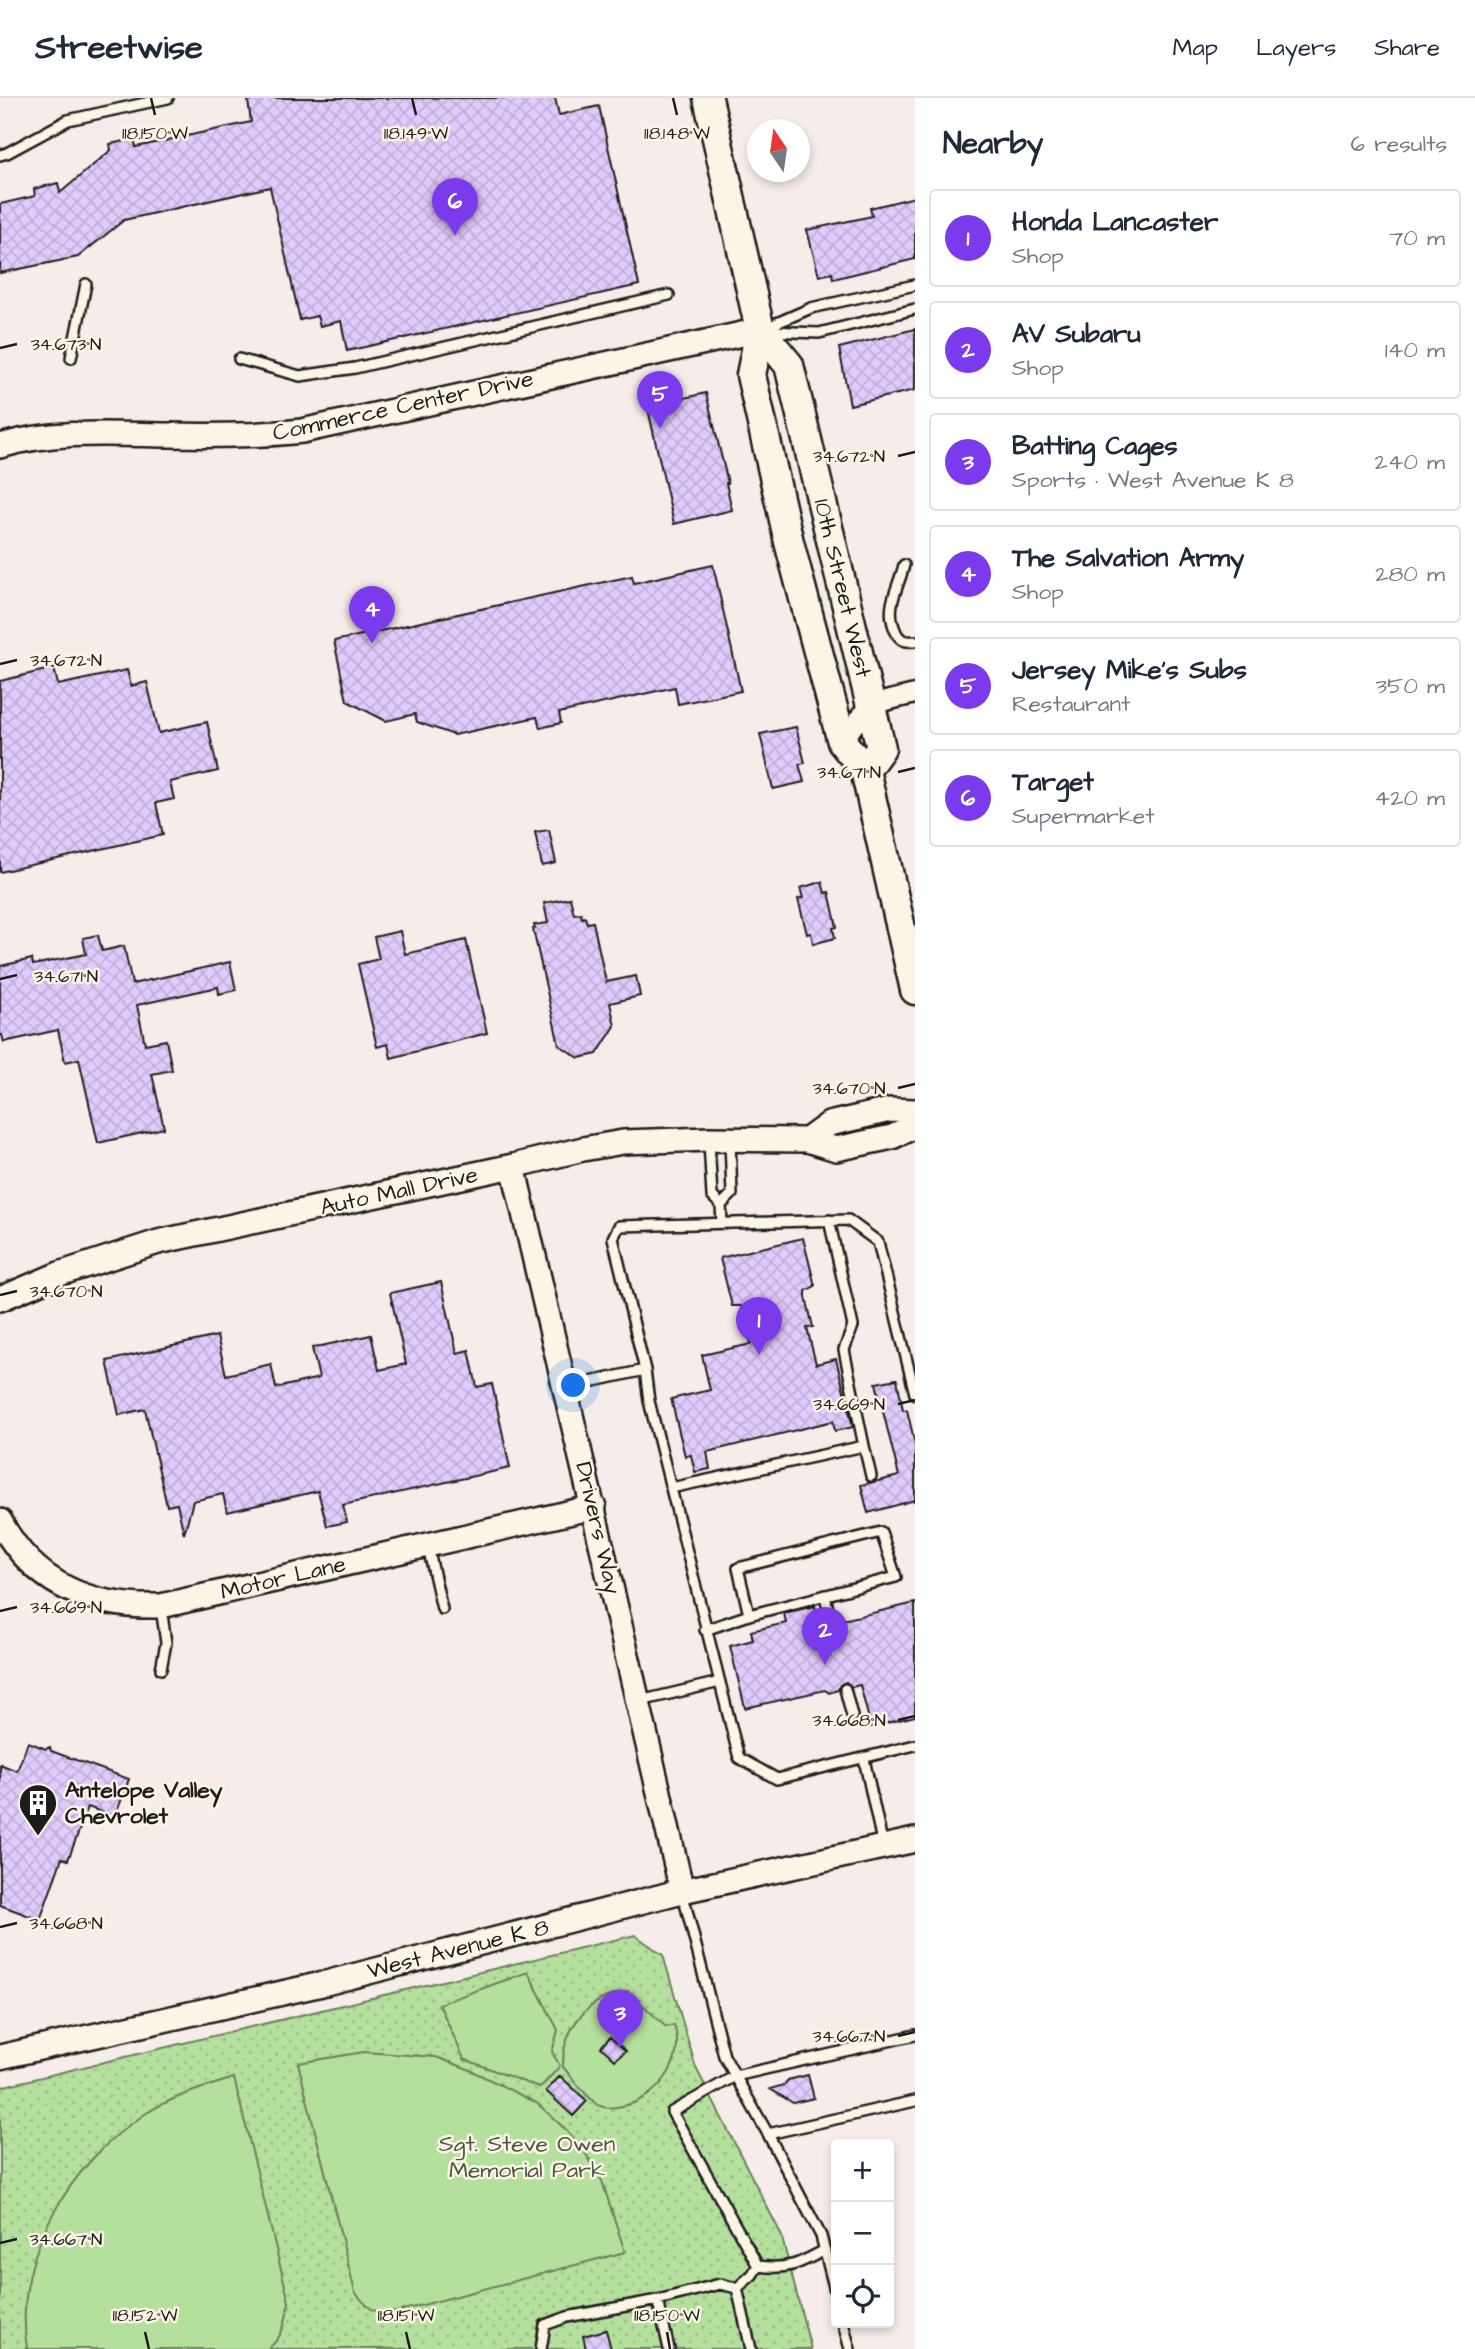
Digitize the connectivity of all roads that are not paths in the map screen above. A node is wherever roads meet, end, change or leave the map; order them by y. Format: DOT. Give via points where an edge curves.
graph roads {
  1 [pos="168,98"];
  2 [pos="708,98"];
  3 [pos="0,155"];
  4 [pos="86,284"];
  5 [pos="915,285"];
  6 [pos="669,295"];
  7 [pos="915,309"];
  8 [pos="760,330"];
  9 [pos="71,358"];
  10 [pos="239,359"];
  11 [pos="0,446"];
  12 [pos="781,509"];
  13 [pos="904,565"];
  14 [pos="915,641"];
  15 [pos="915,694"];
  16 [pos="869,705"];
  17 [pos="842,742"];
  18 [pos="865,770"];
  19 [pos="915,990"];
  20 [pos="915,1111"];
  21 [pos="915,1126"];
  22 [pos="719,1139"];
  23 [pos="807,1140"];
  24 [pos="513,1166"];
  25 [pos="721,1205"];
  26 [pos="829,1220"];
  27 [pos="722,1222"];
  28 [pos="0,1299"];
  29 [pos="645,1370"];
  30 [pos="565,1387"];
  31 [pos="915,1394"];
  32 [pos="864,1446"];
  33 [pos="871,1476"];
  34 [pos="671,1488"];
  35 [pos="594,1507"];
  36 [pos="0,1521"];
  37 [pos="428,1545"];
  38 [pos="825,1595"];
  39 [pos="161,1606"];
  40 [pos="442,1609"];
  41 [pos="749,1615"];
  42 [pos="831,1623"];
  43 [pos="705,1630"];
  44 [pos="161,1669"];
  45 [pos="720,1682"];
  46 [pos="845,1689"];
  47 [pos="639,1702"];
  48 [pos="852,1716"];
  49 [pos="915,1745"];
  50 [pos="864,1759"];
  51 [pos="915,1840"];
  52 [pos="883,1847"];
  53 [pos="682,1891"];
  54 [pos="915,2035"];
  55 [pos="0,2057"];
  56 [pos="735,2076"];
  57 [pos="915,2101"];
  58 [pos="768,2134"];
  59 [pos="825,2250"];
  60 [pos="758,2266"];
  61 [pos="831,2275"];
  62 [pos="737,2288"];
  63 [pos="658,2300"];
  64 [pos="844,2328"];
  65 [pos="541,2349"];
  66 [pos="669,2349"];
  67 [pos="751,2349"];
  68 [pos="850,2349"];
  1 -- 3 [label="lane" via="68,120"];
  2 -- 8 [label="main road, 10th Street West"];
  4 -- 9 [label="lane"];
  5 -- 8 [label="lane, Commerce Center Drive" via="811,308"];
  6 -- 10 [label="lane" via="355,368 300,376"];
  7 -- 8 [label="lane, Commerce Center Drive" via="819,333"];
  8 -- 11 [label="street, Commerce Center Drive" via="302,431 256,436 79,433 27,438"];
  8 -- 12 [label="main road, 10th Street West" via="751,375"];
  8 -- 16 [label="main road, 10th Street West" via="789,365"];
  12 -- 16 [label="main road" via="805,542 843,679 853,694"];
  12 -- 17 [label="main road, 10th Street West"];
  13 -- 14 [label="lane" via="890,611 898,637"];
  15 -- 16 [label="street"];
  16 -- 17 [label="street"];
  16 -- 18 [label="main road, 10th Street West" via="881,748"];
  17 -- 18 [label="main road, 10th Street West"];
  18 -- 19 [label="main road, 10th Street West"];
  20 -- 23 [label="street" via="890,1110 829,1124"];
  21 -- 23 [label="street, Auto Mall Drive" via="892,1137 836,1149"];
  22 -- 23 [label="street, Auto Mall Drive"];
  22 -- 24 [label="street, Auto Mall Drive" via="623,1142"];
  22 -- 25 [label="lane" via="712,1196"];
  22 -- 25 [label="lane" via="732,1194"];
  24 -- 28 [label="street, Auto Mall Drive" via="158,1242"];
  24 -- 30 [label="street, Drivers Way"];
  25 -- 27 [label="lane"];
  26 -- 27 [label="lane"];
  26 -- 31 [label="lane" via="848,1220 878,1242"];
  26 -- 32 [label="lane" via="853,1326 844,1350"];
  27 -- 29 [label="lane" via="619,1226 613,1238"];
  29 -- 30 [label="lane"];
  29 -- 34 [label="lane"];
  30 -- 35 [label="street, Drivers Way"];
  32 -- 33 [label="lane"];
  32 -- 34 [label="lane"];
  34 -- 43 [label="lane"];
  35 -- 37 [label="street, Motor Lane"];
  35 -- 47 [label="street, Drivers Way"];
  36 -- 39 [label="street, Motor Lane" via="33,1566 66,1588 109,1604"];
  37 -- 39 [label="street, Motor Lane"];
  37 -- 40 [label="lane"];
  38 -- 41 [label="lane"];
  38 -- 41 [label="lane" via="896,1577 881,1532 737,1568"];
  38 -- 42 [label="lane"];
  39 -- 44 [label="lane" via="166,1643"];
  41 -- 43 [label="lane"];
  43 -- 45 [label="lane"];
  45 -- 47 [label="lane"];
  45 -- 50 [label="lane" via="738,1758 777,1779"];
  46 -- 48 [label="lane"];
  47 -- 53 [label="street, Drivers Way"];
  49 -- 50 [label="lane"];
  50 -- 52 [label="lane"];
  51 -- 52 [label="street, West Avenue K 8"];
  52 -- 53 [label="street, West Avenue K 8"];
  53 -- 55 [label="street, West Avenue K 8" via="335,1981"];
  53 -- 56 [label="lane" via="724,2056"];
  54 -- 56 [label="lane"];
  56 -- 58 [label="lane"];
  56 -- 60 [label="lane" via="672,2112"];
  57 -- 58 [label="lane"];
  58 -- 59 [label="lane"];
  59 -- 60 [label="lane" via="798,2265"];
  59 -- 61 [label="lane"];
  60 -- 62 [label="lane"];
  62 -- 63 [label="lane" via="720,2284"];
  62 -- 67 [label="lane"];
  63 -- 65 [label="lane" via="545,2325"];
  63 -- 66 [label="lane"];
  64 -- 68 [label="lane"];
}
